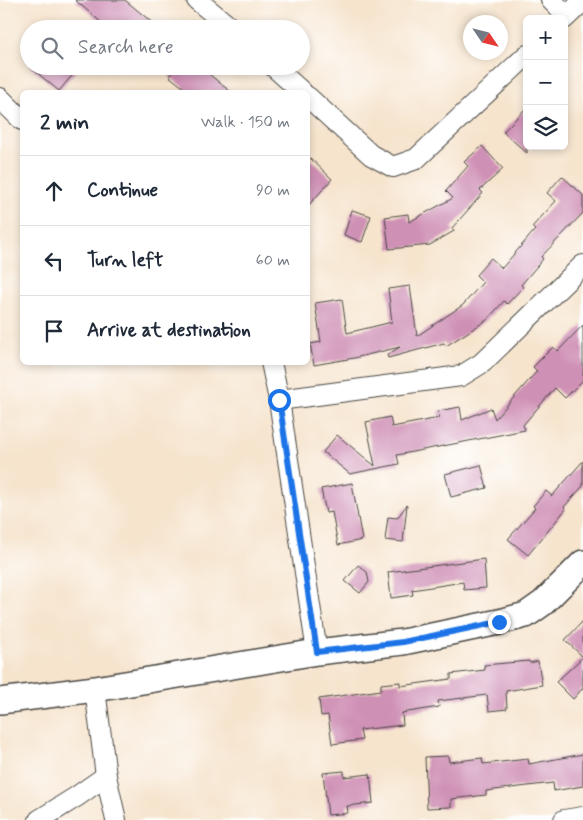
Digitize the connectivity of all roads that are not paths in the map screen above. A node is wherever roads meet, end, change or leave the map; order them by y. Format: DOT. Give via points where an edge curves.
graph roads {
  1 [pos="196,0"];
  2 [pos="551,0"];
  3 [pos="583,2"];
  4 [pos="564,15"];
  5 [pos="568,16"];
  6 [pos="221,20"];
  7 [pos="523,58"];
  8 [pos="283,75"];
  9 [pos="300,90"];
  10 [pos="0,98"];
  11 [pos="310,99"];
  12 [pos="20,118"];
  13 [pos="583,265"];
  14 [pos="272,365"];
  15 [pos="279,400"];
  16 [pos="583,563"];
  17 [pos="317,652"];
  18 [pos="95,689"];
  19 [pos="0,701"];
  20 [pos="106,776"];
  21 [pos="583,817"];
  22 [pos="39,820"];
  23 [pos="116,820"];
  24 [pos="564,820"];
  1 -- 6 [label="street"];
  2 -- 4 [label="street"];
  3 -- 5 [label="street"];
  7 -- 11 [label="street" via="416,159 393,167 372,155"];
  8 -- 9 [label="street"];
  10 -- 12 [label="street"];
  13 -- 15 [label="street" via="482,364 461,376"];
  14 -- 15 [label="street"];
  15 -- 17 [label="street"];
  16 -- 17 [label="street" via="543,603 526,615 403,642"];
  17 -- 18 [label="street"];
  18 -- 19 [label="street"];
  18 -- 20 [label="street"];
  20 -- 22 [label="street"];
  20 -- 23 [label="street"];
  21 -- 24 [label="street"];
}
